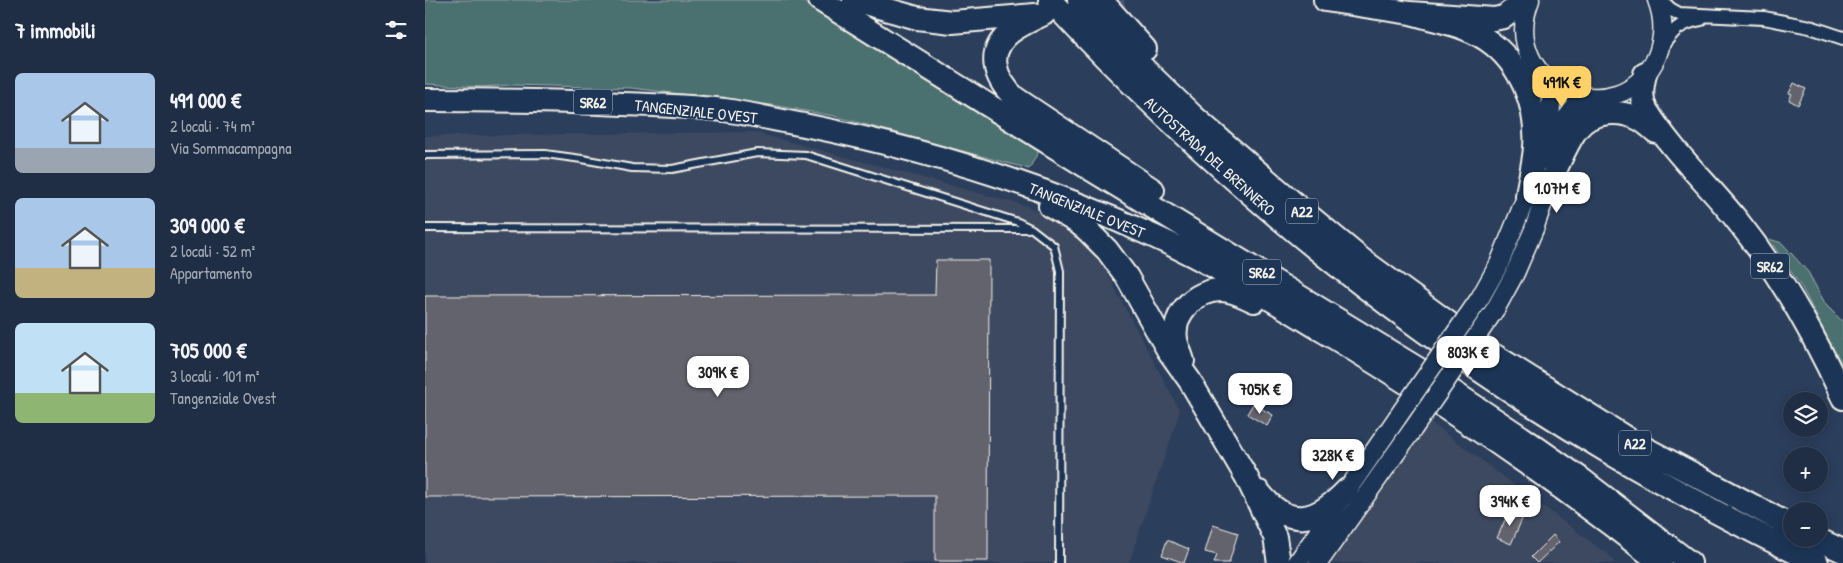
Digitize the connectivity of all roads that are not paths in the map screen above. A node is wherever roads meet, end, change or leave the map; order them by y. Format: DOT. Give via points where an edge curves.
graph roads {
  1 [pos="821,0"];
  2 [pos="855,0"];
  3 [pos="1050,0"];
  4 [pos="1079,0"];
  5 [pos="1101,0"];
  6 [pos="1325,0"];
  7 [pos="1525,0"];
  8 [pos="1530,0"];
  9 [pos="1657,0"];
  10 [pos="1661,0"];
  11 [pos="1410,13"];
  12 [pos="1713,16"];
  13 [pos="1843,38"];
  14 [pos="1659,49"];
  15 [pos="1645,74"];
  16 [pos="1550,83"];
  17 [pos="1587,97"];
  18 [pos="425,100"];
  19 [pos="1675,149"];
  20 [pos="425,155"];
  21 [pos="966,164"];
  22 [pos="1550,182"];
  23 [pos="1527,196"];
  24 [pos="425,228"];
  25 [pos="1032,229"];
  26 [pos="1311,302"];
  27 [pos="1485,349"];
  28 [pos="1378,364"];
  29 [pos="1190,381"];
  30 [pos="1843,398"];
  31 [pos="1520,458"];
  32 [pos="1247,478"];
  33 [pos="1347,490"];
  34 [pos="1783,522"];
  35 [pos="1651,532"];
  36 [pos="1828,544"];
  37 [pos="1843,551"];
  38 [pos="1059,563"];
  39 [pos="1279,563"];
  40 [pos="1297,563"];
  41 [pos="1318,563"];
  42 [pos="1634,563"];
  43 [pos="1661,563"];
  44 [pos="1690,563"];
  45 [pos="1698,563"];
  46 [pos="1817,563"];
  1 -- 26 [label="highway, TANGENZIALE OVEST / SR62" via="1079,162"];
  2 -- 26 [label="highway, SR62" via="917,18 952,22 1044,14 1010,32 996,53 995,68 1006,90 1226,239"];
  3 -- 46 [label="highway, AUTOSTRADA DEL BRENNERO / A22" via="1098,51 1247,191 1434,339 1617,457"];
  4 -- 27 [label="highway, AUTOSTRADA DEL BRENNERO / A22" via="1193,116 1296,205 1361,259"];
  5 -- 27 [label="highway" via="1211,116"];
  6 -- 11 [label="highway"];
  7 -- 11 [label="highway" via="1505,17 1494,19"];
  8 -- 16 [label="street" via="1523,26 1525,42 1534,65"];
  9 -- 14 [label="street" via="1663,34"];
  10 -- 12 [label="street" via="1679,14"];
  11 -- 23 [label="highway" via="1462,28 1486,40 1508,60 1521,79 1531,100 1535,127"];
  12 -- 13 [label="street" via="1764,18"];
  12 -- 14 [label="street" via="1685,22"];
  14 -- 15 [label="street"];
  15 -- 17 [label="street" via="1619,93"];
  15 -- 19 [label="highway, SR62" via="1642,100"];
  16 -- 17 [label="street" via="1567,93"];
  16 -- 23 [label="street" via="1551,122"];
  17 -- 22 [label="street" via="1569,116"];
  18 -- 21 [label="highway, TANGENZIALE OVEST / SR62" via="534,100 726,111 856,136"];
  19 -- 22 [label="highway, SR62" via="1643,120 1616,112 1600,114 1577,129"];
  19 -- 30 [label="highway, SR62" via="1737,220 1779,279 1812,333"];
  20 -- 25 [label="lane" via="545,154 632,168 672,169 757,153 805,155"];
  21 -- 28 [label="highway, TANGENZIALE OVEST / SR62" via="1153,236 1225,272"];
  21 -- 29 [label="highway, SR62" via="1065,214 1087,230 1107,250 1127,278 1168,350"];
  22 -- 41 [label="street, bridge" via="1519,265 1495,308"];
  23 -- 33 [label="street, bridge" via="1499,264 1480,298"];
  24 -- 25 [label="lane"];
  25 -- 38 [label="lane" via="1054,246 1060,271"];
  26 -- 35 [label="highway, TANGENZIALE OVEST / SR62" via="1521,437"];
  27 -- 34 [label="highway, AUTOSTRADA DEL BRENNERO / A22" via="1631,441"];
  28 -- 29 [label="highway, SR62" via="1324,344 1248,298 1220,290 1194,298 1178,322 1176,340"];
  28 -- 31 [label="highway, TANGENZIALE OVEST / SR62"];
  29 -- 32 [label="highway, SR62"];
  31 -- 42 [label="highway, SR62" via="1618,542"];
  31 -- 43 [label="highway, TANGENZIALE OVEST / SR62"];
  32 -- 33 [label="highway, SR62" via="1268,504 1295,517 1319,514"];
  32 -- 39 [label="highway, SR62" via="1275,536"];
  33 -- 40 [label="street"];
  35 -- 44 [label="highway, TANGENZIALE OVEST / SR62"];
  35 -- 45 [label="highway, SR62"];
  36 -- 37 [label="highway"];
}
